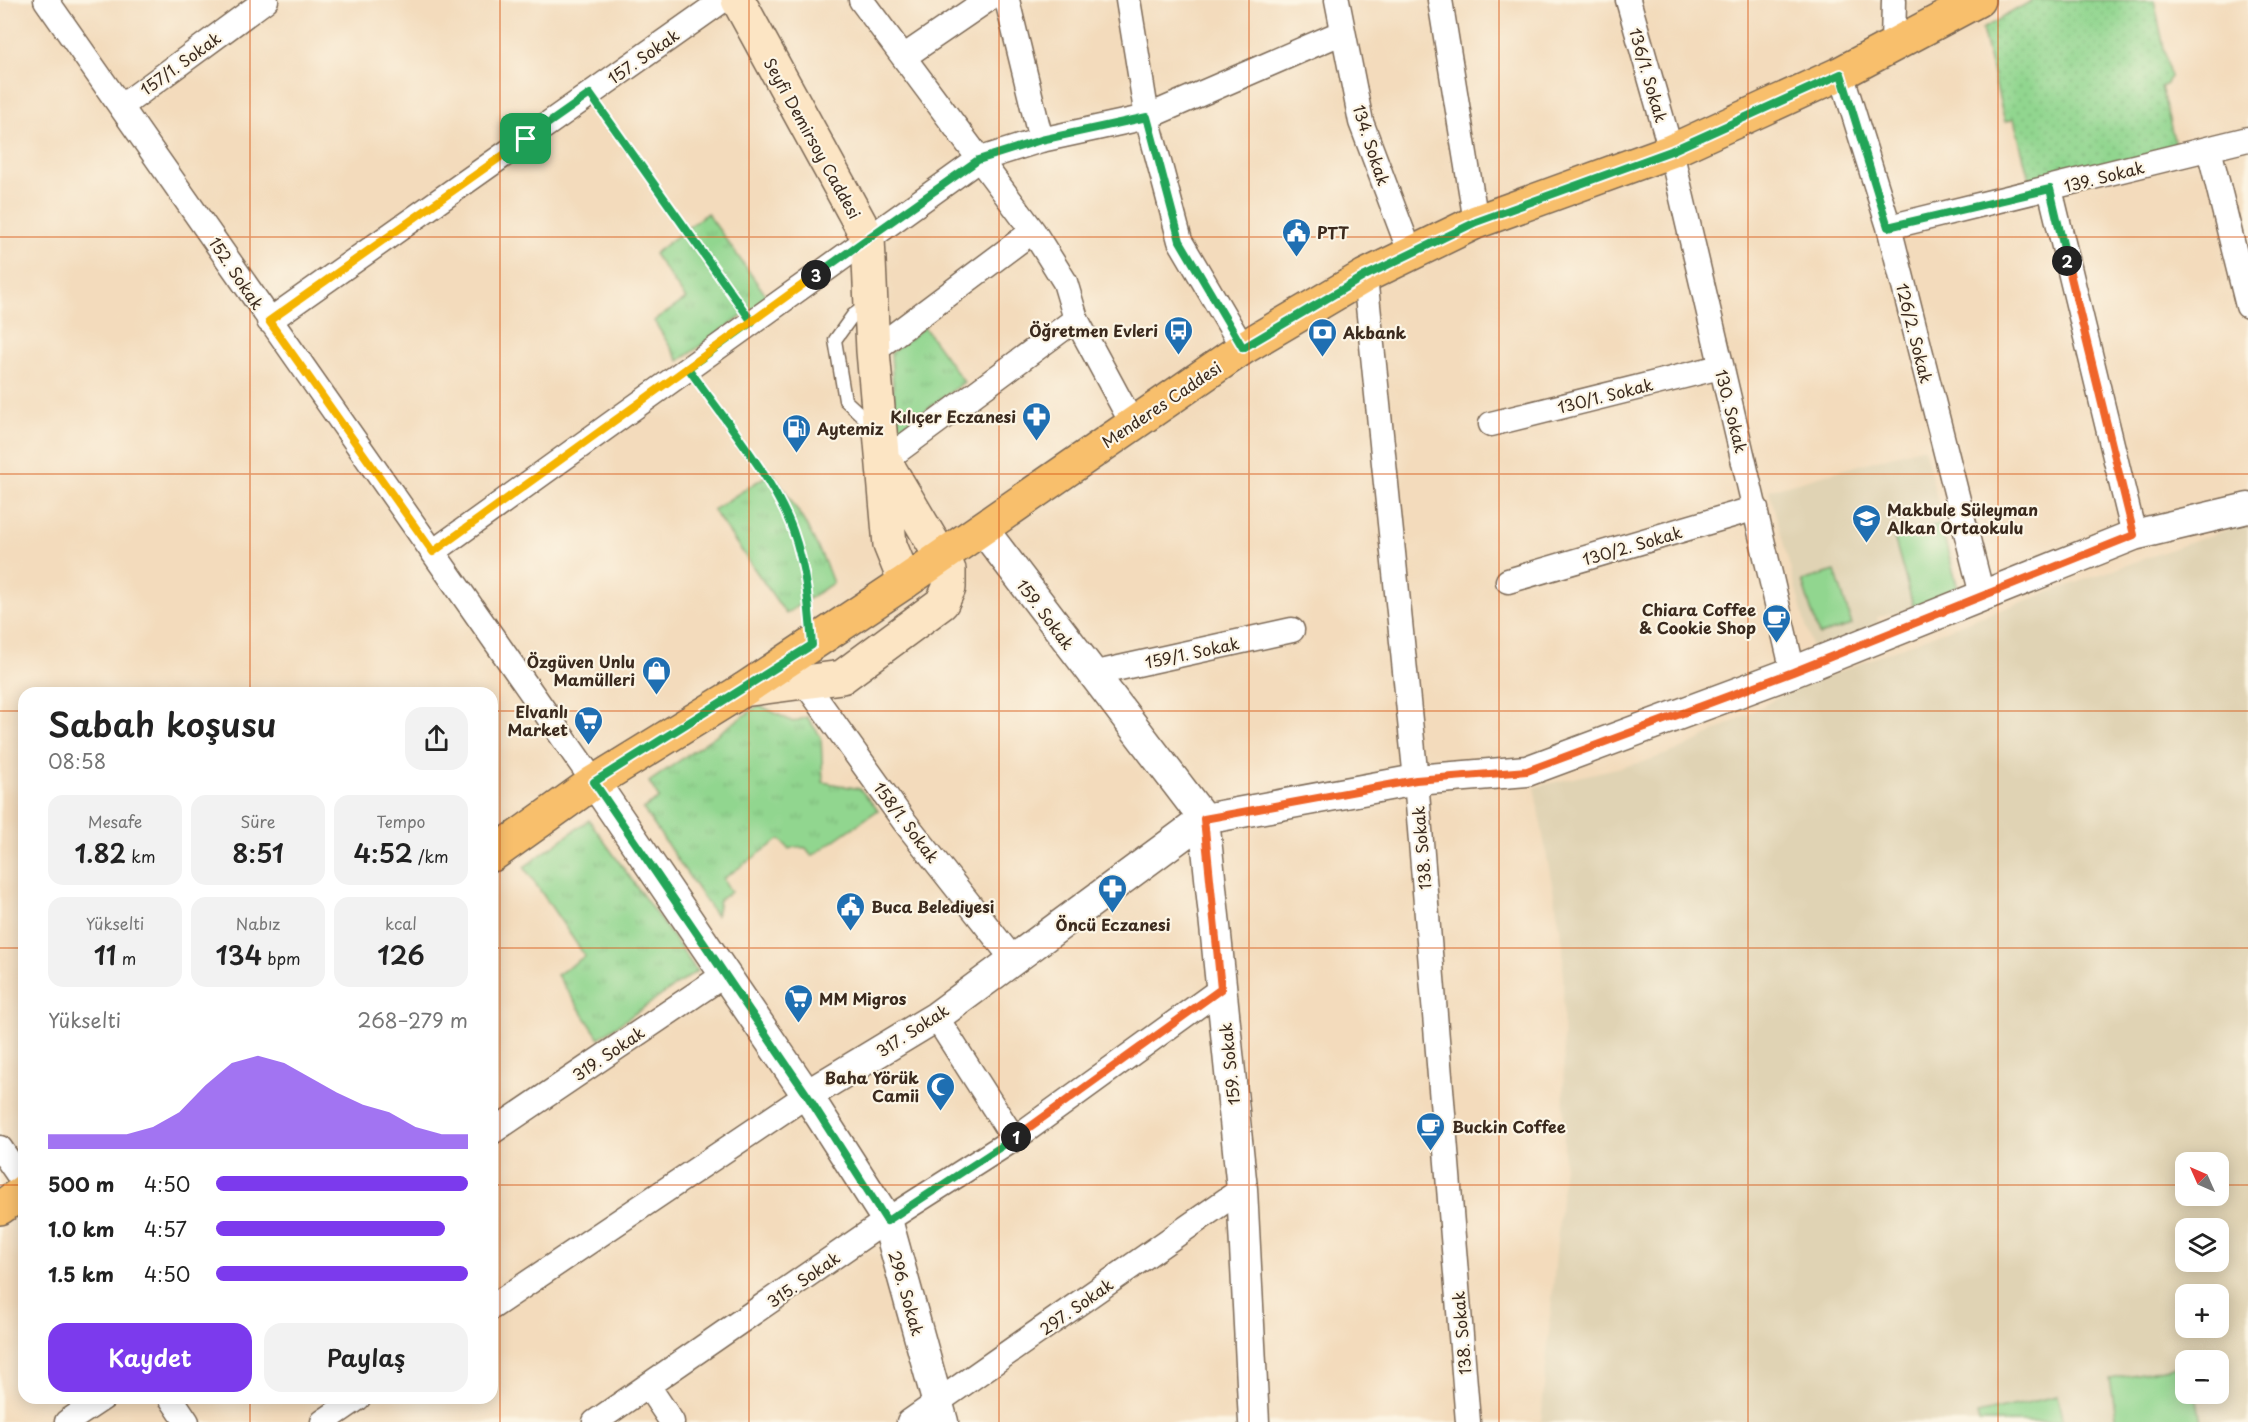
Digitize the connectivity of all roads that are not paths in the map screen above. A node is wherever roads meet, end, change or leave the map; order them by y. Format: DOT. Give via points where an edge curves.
graph roads {
  1 [pos="46,0"];
  2 [pos="266,0"];
  3 [pos="723,0"];
  4 [pos="738,0"];
  5 [pos="861,0"];
  6 [pos="987,0"];
  7 [pos="1007,0"];
  8 [pos="1128,0"];
  9 [pos="1337,0"];
  10 [pos="1440,0"];
  11 [pos="1628,0"];
  12 [pos="1894,0"];
  13 [pos="1978,0"];
  14 [pos="1343,32"];
  15 [pos="1893,44"];
  16 [pos="905,56"];
  17 [pos="1841,74"];
  18 [pos="122,106"];
  19 [pos="1147,117"];
  20 [pos="2248,139"];
  21 [pos="1041,140"];
  22 [pos="2209,149"];
  23 [pos="1671,151"];
  24 [pos="978,160"];
  25 [pos="2050,189"];
  26 [pos="1476,222"];
  27 [pos="1888,227"];
  28 [pos="1033,231"];
  29 [pos="868,238"];
  30 [pos="1410,252"];
  31 [pos="1365,276"];
  32 [pos="872,301"];
  33 [pos="2248,306"];
  34 [pos="1077,319"];
  35 [pos="269,321"];
  36 [pos="1243,348"];
  37 [pos="873,351"];
  38 [pos="1720,367"];
  39 [pos="1132,423"];
  40 [pos="1491,424"];
  41 [pos="882,447"];
  42 [pos="1756,508"];
  43 [pos="2248,508"];
  44 [pos="981,528"];
  45 [pos="2134,535"];
  46 [pos="433,552"];
  47 [pos="939,557"];
  48 [pos="1508,581"];
  49 [pos="905,582"];
  50 [pos="1982,595"];
  51 [pos="1292,630"];
  52 [pos="1793,672"];
  53 [pos="1092,674"];
  54 [pos="805,683"];
  55 [pos="743,690"];
  56 [pos="1416,780"];
  57 [pos="594,782"];
  58 [pos="1204,819"];
  59 [pos="498,851"];
  60 [pos="1012,958"];
  61 [pos="723,975"];
  62 [pos="1221,989"];
  63 [pos="936,1017"];
  64 [pos="807,1095"];
  65 [pos="498,1128"];
  66 [pos="1014,1139"];
  67 [pos="0,1148"];
  68 [pos="18,1174"];
  69 [pos="1242,1189"];
  70 [pos="18,1195"];
  71 [pos="0,1208"];
  72 [pos="887,1221"];
  73 [pos="498,1303"];
  74 [pos="648,1386"];
  75 [pos="94,1404"];
  76 [pos="175,1404"];
  77 [pos="349,1404"];
  78 [pos="941,1412"];
  79 [pos="68,1422"];
  80 [pos="187,1422"];
  81 [pos="323,1422"];
  82 [pos="595,1422"];
  83 [pos="672,1422"];
  84 [pos="909,1422"];
  85 [pos="1254,1422"];
  86 [pos="1468,1422"];
  1 -- 18 [label="street, 152. Sokak"];
  2 -- 18 [label="street, 157/1. Sokak"];
  3 -- 35 [label="street, 157. Sokak"];
  4 -- 29 [label="main road, Seyfi Demirsoy Caddesi"];
  5 -- 16 [label="street"];
  6 -- 16 [label="street"];
  7 -- 21 [label="street"];
  8 -- 19 [label="street"];
  9 -- 14 [label="street, 134. Sokak"];
  10 -- 26 [label="street"];
  11 -- 23 [label="street, 136/1. Sokak"];
  12 -- 15 [label="street"];
  13 -- 15 [label="main road, Menderes Caddesi"];
  14 -- 19 [label="street"];
  14 -- 30 [label="street, 134. Sokak" via="1361,122"];
  15 -- 17 [label="main road, Menderes Caddesi"];
  16 -- 24 [label="street"];
  17 -- 23 [label="main road, Menderes Caddesi"];
  17 -- 27 [label="street, 126/2. Sokak"];
  18 -- 35 [label="street, 152. Sokak"];
  19 -- 21 [label="street"];
  19 -- 36 [label="street" via="1180,241"];
  20 -- 22 [label="street, 139. Sokak"];
  21 -- 24 [label="street"];
  22 -- 25 [label="street, 139. Sokak"];
  22 -- 33 [label="street"];
  23 -- 26 [label="main road, Menderes Caddesi"];
  23 -- 38 [label="street, 130. Sokak"];
  24 -- 28 [label="street"];
  24 -- 29 [label="street"];
  25 -- 27 [label="street, 139. Sokak"];
  25 -- 45 [label="street"];
  26 -- 30 [label="main road, Menderes Caddesi"];
  27 -- 50 [label="street, 126/2. Sokak"];
  28 -- 34 [label="street" via="1065,282"];
  28 -- 37 [label="street"];
  29 -- 32 [label="main road, Seyfi Demirsoy Caddesi"];
  29 -- 46 [label="street"];
  30 -- 31 [label="main road, Menderes Caddesi"];
  31 -- 36 [label="main road, Menderes Caddesi"];
  31 -- 56 [label="street, 138. Sokak"];
  32 -- 37 [label="main road, Seyfi Demirsoy Caddesi"];
  32 -- 41 [label="lane" via="853,315 835,340 845,400"];
  34 -- 39 [label="street"];
  34 -- 41 [label="street"];
  35 -- 46 [label="street, 152. Sokak"];
  36 -- 39 [label="main road, Menderes Caddesi"];
  37 -- 41 [label="main road, Seyfi Demirsoy Caddesi"];
  38 -- 40 [label="street, 130/1. Sokak"];
  38 -- 42 [label="street, 130. Sokak"];
  39 -- 44 [label="main road, Menderes Caddesi"];
  41 -- 47 [label="main road, Seyfi Demirsoy Caddesi"];
  41 -- 49 [label="main road, Seyfi Demirsoy Caddesi" via="890,545"];
  42 -- 48 [label="street, 130/2. Sokak"];
  42 -- 52 [label="street, 130. Sokak"];
  43 -- 45 [label="street"];
  44 -- 47 [label="main road, Menderes Caddesi"];
  44 -- 53 [label="street, 159. Sokak"];
  45 -- 50 [label="street"];
  46 -- 57 [label="street, 152. Sokak"];
  47 -- 49 [label="main road, Menderes Caddesi"];
  47 -- 54 [label="main road, Seyfi Demirsoy Caddesi" via="949,570 949,588 942,603 842,677"];
  49 -- 55 [label="main road, Menderes Caddesi"];
  50 -- 52 [label="street"];
  51 -- 53 [label="street, 159/1. Sokak"];
  52 -- 56 [label="street" via="1527,771"];
  53 -- 58 [label="street, 159. Sokak"];
  54 -- 55 [label="main road, Seyfi Demirsoy Caddesi"];
  54 -- 60 [label="street, 158/1. Sokak" via="904,821"];
  55 -- 57 [label="main road, Menderes Caddesi"];
  56 -- 58 [label="street"];
  56 -- 86 [label="street, 138. Sokak"];
  57 -- 59 [label="main road, Menderes Caddesi"];
  57 -- 61 [label="street, 296. Sokak"];
  58 -- 60 [label="street, 317. Sokak"];
  58 -- 62 [label="street, 159. Sokak"];
  60 -- 63 [label="street, 317. Sokak"];
  61 -- 64 [label="street, 296. Sokak"];
  61 -- 65 [label="street, 319. Sokak"];
  62 -- 66 [label="street, 315. Sokak"];
  62 -- 69 [label="street, 159. Sokak"];
  63 -- 64 [label="street, 317. Sokak"];
  63 -- 66 [label="street"];
  64 -- 72 [label="street, 296. Sokak"];
  64 -- 73 [label="street, 317. Sokak"];
  66 -- 72 [label="street, 315. Sokak"];
  67 -- 68 [label="street"];
  69 -- 78 [label="street, 297. Sokak"];
  69 -- 85 [label="street, 159. Sokak"];
  70 -- 71 [label="main road"];
  72 -- 74 [label="street, 315. Sokak"];
  72 -- 78 [label="street, 296. Sokak"];
  74 -- 82 [label="street, 315. Sokak"];
  74 -- 83 [label="street"];
  75 -- 79 [label="street"];
  76 -- 80 [label="street"];
  77 -- 81 [label="street"];
  78 -- 84 [label="street, 297. Sokak"];
}
